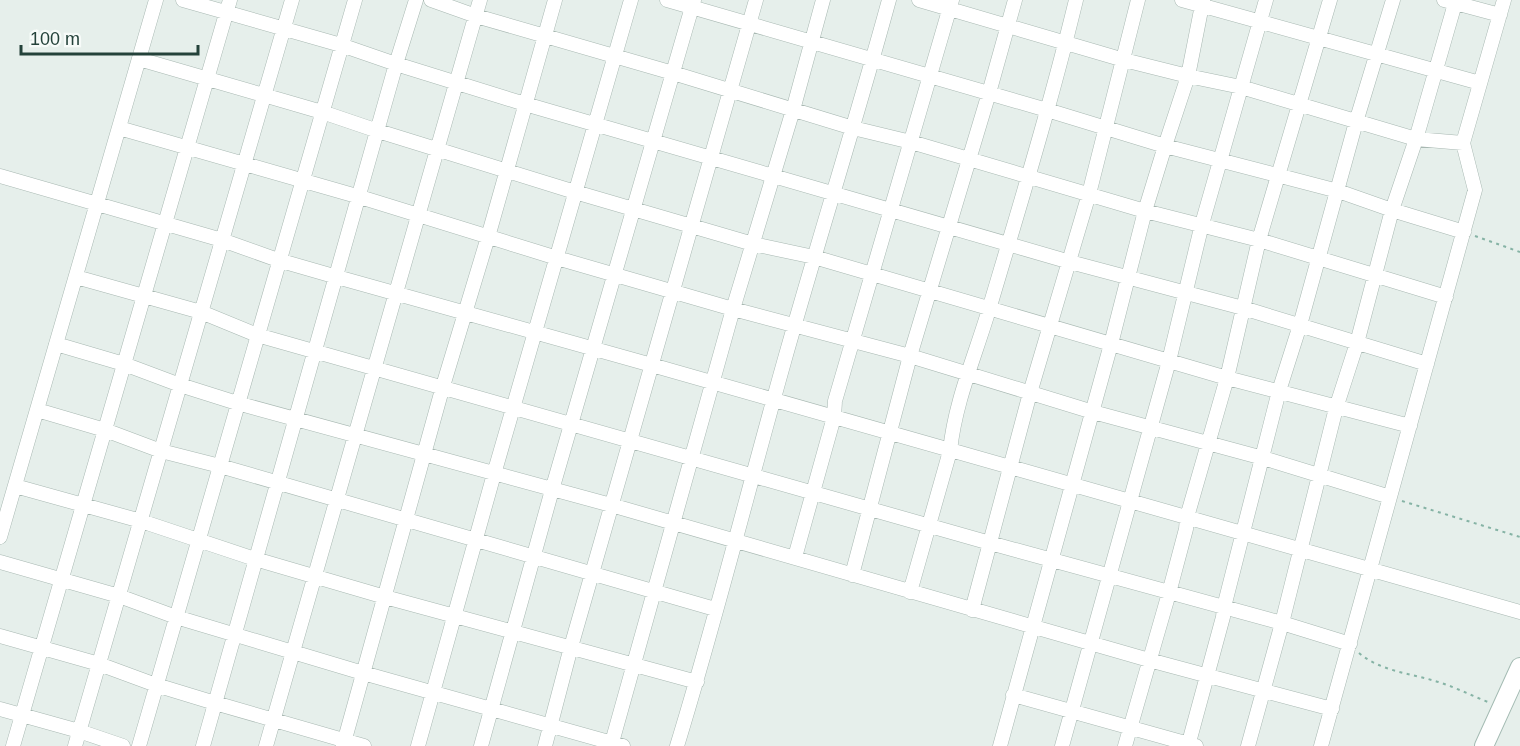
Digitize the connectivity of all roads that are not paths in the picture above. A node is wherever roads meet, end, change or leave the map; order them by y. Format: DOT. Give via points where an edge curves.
graph roads {
  1 [pos="156,0"];
  2 [pos="183,0"];
  3 [pos="292,0"];
  4 [pos="355,0"];
  5 [pos="417,0"];
  6 [pos="431,0"];
  7 [pos="480,0"];
  8 [pos="555,0"];
  9 [pos="631,0"];
  10 [pos="667,0"];
  11 [pos="756,0"];
  12 [pos="823,0"];
  13 [pos="889,0"];
  14 [pos="919,0"];
  15 [pos="1015,0"];
  16 [pos="1076,0"];
  17 [pos="1138,0"];
  18 [pos="1182,0"];
  19 [pos="1266,0"];
  20 [pos="1330,0"];
  21 [pos="1393,0"];
  22 [pos="1504,0"];
  23 [pos="1451,1"];
  24 [pos="1202,3"];
  25 [pos="693,4"];
  26 [pos="951,4"];
  27 [pos="228,6"];
  28 [pos="1500,15"];
  29 [pos="476,16"];
  30 [pos="1260,22"];
  31 [pos="750,23"];
  32 [pos="1007,27"];
  33 [pos="284,29"];
  34 [pos="544,37"];
  35 [pos="1320,38"];
  36 [pos="812,42"];
  37 [pos="1065,44"];
  38 [pos="341,45"];
  39 [pos="1378,53"];
  40 [pos="615,57"];
  41 [pos="139,59"];
  42 [pos="873,60"];
  43 [pos="1124,60"];
  44 [pos="396,64"];
  45 [pos="1436,70"];
  46 [pos="673,73"];
  47 [pos="1188,76"];
  48 [pos="931,77"];
  49 [pos="207,79"];
  50 [pos="456,82"];
  51 [pos="1480,83"];
  52 [pos="1241,87"];
  53 [pos="731,91"];
  54 [pos="989,93"];
  55 [pos="264,95"];
  56 [pos="525,104"];
  57 [pos="1299,104"];
  58 [pos="793,110"];
  59 [pos="1047,110"];
  60 [pos="322,112"];
  61 [pos="1356,122"];
  62 [pos="595,124"];
  63 [pos="119,128"];
  64 [pos="853,128"];
  65 [pos="1106,129"];
  66 [pos="378,131"];
  67 [pos="1416,139"];
  68 [pos="653,140"];
  69 [pos="911,142"];
  70 [pos="1463,143"];
  71 [pos="1165,146"];
  72 [pos="187,148"];
  73 [pos="437,150"];
  74 [pos="712,158"];
  75 [pos="970,159"];
  76 [pos="1221,159"];
  77 [pos="244,164"];
  78 [pos="507,171"];
  79 [pos="1279,174"];
  80 [pos="0,176"];
  81 [pos="774,176"];
  82 [pos="1027,176"];
  83 [pos="302,180"];
  84 [pos="1338,191"];
  85 [pos="575,192"];
  86 [pos="834,193"];
  87 [pos="1089,194"];
  88 [pos="360,196"];
  89 [pos="97,205"];
  90 [pos="633,208"];
  91 [pos="892,210"];
  92 [pos="1392,210"];
  93 [pos="1145,211"];
  94 [pos="419,215"];
  95 [pos="165,224"];
  96 [pos="1202,224"];
  97 [pos="692,225"];
  98 [pos="950,226"];
  99 [pos="1464,232"];
  100 [pos="488,237"];
  101 [pos="222,240"];
  102 [pos="1259,240"];
  103 [pos="1008,242"];
  104 [pos="753,244"];
  105 [pos="814,257"];
  106 [pos="1318,257"];
  107 [pos="557,258"];
  108 [pos="278,260"];
  109 [pos="1070,262"];
  110 [pos="615,274"];
  111 [pos="873,274"];
  112 [pos="1374,276"];
  113 [pos="76,277"];
  114 [pos="337,277"];
  115 [pos="1127,277"];
  116 [pos="929,290"];
  117 [pos="673,291"];
  118 [pos="396,293"];
  119 [pos="1186,294"];
  120 [pos="144,296"];
  121 [pos="1446,297"];
  122 [pos="989,308"];
  123 [pos="1243,308"];
  124 [pos="733,309"];
  125 [pos="201,312"];
  126 [pos="466,312"];
  127 [pos="794,325"];
  128 [pos="1300,325"];
  129 [pos="1050,326"];
  130 [pos="535,333"];
  131 [pos="257,335"];
  132 [pos="852,341"];
  133 [pos="1356,343"];
  134 [pos="56,344"];
  135 [pos="1111,344"];
  136 [pos="316,350"];
  137 [pos="593,350"];
  138 [pos="910,356"];
  139 [pos="1169,361"];
  140 [pos="124,364"];
  141 [pos="1427,364"];
  142 [pos="653,367"];
  143 [pos="374,368"];
  144 [pos="968,374"];
  145 [pos="1227,378"];
  146 [pos="714,383"];
  147 [pos="180,385"];
  148 [pos="443,386"];
  149 [pos="1279,391"];
  150 [pos="1030,393"];
  151 [pos="774,400"];
  152 [pos="237,403"];
  153 [pos="514,408"];
  154 [pos="1336,408"];
  155 [pos="37,410"];
  156 [pos="1093,412"];
  157 [pos="834,417"];
  158 [pos="296,419"];
  159 [pos="572,424"];
  160 [pos="1410,426"];
  161 [pos="1150,428"];
  162 [pos="105,430"];
  163 [pos="890,432"];
  164 [pos="355,435"];
  165 [pos="632,441"];
  166 [pos="1208,443"];
  167 [pos="161,451"];
  168 [pos="950,451"];
  169 [pos="424,454"];
  170 [pos="693,458"];
  171 [pos="1263,458"];
  172 [pos="220,466"];
  173 [pos="1010,468"];
  174 [pos="494,474"];
  175 [pos="753,474"];
  176 [pos="1319,475"];
  177 [pos="277,484"];
  178 [pos="15,486"];
  179 [pos="1072,486"];
  180 [pos="552,490"];
  181 [pos="813,491"];
  182 [pos="1390,497"];
  183 [pos="336,501"];
  184 [pos="1131,502"];
  185 [pos="83,505"];
  186 [pos="611,506"];
  187 [pos="871,508"];
  188 [pos="1187,517"];
  189 [pos="406,520"];
  190 [pos="141,521"];
  191 [pos="673,524"];
  192 [pos="929,525"];
  193 [pos="1243,533"];
  194 [pos="0,537"];
  195 [pos="197,540"];
  196 [pos="476,540"];
  197 [pos="736,541"];
  198 [pos="990,543"];
  199 [pos="1300,550"];
  200 [pos="534,556"];
  201 [pos="795,557"];
  202 [pos="255,559"];
  203 [pos="1052,560"];
  204 [pos="0,562"];
  205 [pos="1370,570"];
  206 [pos="593,573"];
  207 [pos="852,575"];
  208 [pos="1111,575"];
  209 [pos="314,576"];
  210 [pos="61,579"];
  211 [pos="654,592"];
  212 [pos="910,592"];
  213 [pos="1169,593"];
  214 [pos="119,596"];
  215 [pos="385,597"];
  216 [pos="1224,607"];
  217 [pos="716,609"];
  218 [pos="972,610"];
  219 [pos="1520,612"];
  220 [pos="454,614"];
  221 [pos="176,617"];
  222 [pos="1282,623"];
  223 [pos="1033,626"];
  224 [pos="514,631"];
  225 [pos="234,634"];
  226 [pos="0,636"];
  227 [pos="1092,644"];
  228 [pos="1350,644"];
  229 [pos="571,647"];
  230 [pos="42,648"];
  231 [pos="292,652"];
  232 [pos="1149,660"];
  233 [pos="99,664"];
  234 [pos="634,665"];
  235 [pos="1520,667"];
  236 [pos="363,674"];
  237 [pos="1207,676"];
  238 [pos="697,682"];
  239 [pos="156,685"];
  240 [pos="1262,690"];
  241 [pos="434,692"];
  242 [pos="1013,695"];
  243 [pos="215,703"];
  244 [pos="492,708"];
  245 [pos="0,709"];
  246 [pos="1332,709"];
  247 [pos="1072,712"];
  248 [pos="22,715"];
  249 [pos="273,720"];
  250 [pos="551,725"];
  251 [pos="1130,728"];
  252 [pos="80,731"];
  253 [pos="343,743"];
  254 [pos="615,745"];
  255 [pos="1191,745"];
  256 [pos="13,746"];
  257 [pos="75,746"];
  258 [pos="123,746"];
  259 [pos="139,746"];
  260 [pos="203,746"];
  261 [pos="266,746"];
  262 [pos="364,746"];
  263 [pos="418,746"];
  264 [pos="481,746"];
  265 [pos="545,746"];
  266 [pos="677,746"];
  267 [pos="1000,746"];
  268 [pos="1062,746"];
  269 [pos="1125,746"];
  270 [pos="1248,746"];
  271 [pos="1322,746"];
  272 [pos="1484,746"];
  1 -- 41 [label="street"];
  2 -- 27 [label="street"];
  3 -- 33 [label="street"];
  4 -- 38 [label="street"];
  5 -- 44 [label="street"];
  6 -- 29 [label="street"];
  7 -- 29 [label="street"];
  8 -- 34 [label="street"];
  9 -- 40 [label="street"];
  10 -- 25 [label="street"];
  11 -- 31 [label="street"];
  12 -- 36 [label="street"];
  13 -- 42 [label="street"];
  14 -- 26 [label="street"];
  15 -- 32 [label="street"];
  16 -- 37 [label="street"];
  17 -- 43 [label="street"];
  18 -- 24 [label="street"];
  19 -- 30 [label="street"];
  20 -- 35 [label="street"];
  21 -- 39 [label="street"];
  22 -- 28 [label="street"];
  23 -- 28 [label="street"];
  23 -- 45 [label="street"];
  24 -- 30 [label="street"];
  24 -- 47 [label="street"];
  25 -- 31 [label="street"];
  25 -- 46 [label="street"];
  26 -- 32 [label="street"];
  26 -- 48 [label="street"];
  27 -- 33 [label="street"];
  27 -- 49 [label="street"];
  28 -- 51 [label="street"];
  29 -- 34 [label="street"];
  29 -- 50 [label="street"];
  30 -- 35 [label="street"];
  30 -- 52 [label="street"];
  31 -- 36 [label="street"];
  31 -- 53 [label="street"];
  32 -- 37 [label="street"];
  32 -- 54 [label="street"];
  33 -- 38 [label="street"];
  33 -- 55 [label="street"];
  34 -- 40 [label="street"];
  34 -- 56 [label="street"];
  35 -- 39 [label="street"];
  35 -- 57 [label="street"];
  36 -- 42 [label="street"];
  36 -- 58 [label="street"];
  37 -- 43 [label="street"];
  37 -- 59 [label="street"];
  38 -- 44 [label="street"];
  38 -- 60 [label="street"];
  39 -- 45 [label="street"];
  39 -- 61 [label="street"];
  40 -- 46 [label="street"];
  40 -- 62 [label="street"];
  41 -- 49 [label="street"];
  41 -- 63 [label="street"];
  42 -- 48 [label="street"];
  42 -- 64 [label="street"];
  43 -- 47 [label="street"];
  43 -- 65 [label="street"];
  44 -- 50 [label="street"];
  44 -- 66 [label="street"];
  45 -- 51 [label="street"];
  45 -- 67 [label="street"];
  46 -- 53 [label="street"];
  46 -- 68 [label="street"];
  47 -- 52 [label="street"];
  47 -- 71 [label="street"];
  48 -- 54 [label="street"];
  48 -- 69 [label="street"];
  49 -- 55 [label="street"];
  49 -- 72 [label="street"];
  50 -- 56 [label="street"];
  50 -- 73 [label="street"];
  51 -- 70 [label="street"];
  52 -- 57 [label="street"];
  52 -- 76 [label="street"];
  53 -- 58 [label="street"];
  53 -- 74 [label="street"];
  54 -- 59 [label="street"];
  54 -- 75 [label="street"];
  55 -- 60 [label="street"];
  55 -- 77 [label="street"];
  56 -- 62 [label="street"];
  56 -- 78 [label="street"];
  57 -- 61 [label="street"];
  57 -- 79 [label="street"];
  58 -- 64 [label="street"];
  58 -- 81 [label="street"];
  59 -- 65 [label="street"];
  59 -- 82 [label="street"];
  60 -- 66 [label="street"];
  60 -- 83 [label="street"];
  61 -- 67 [label="street"];
  61 -- 84 [label="street"];
  62 -- 68 [label="street"];
  62 -- 85 [label="street"];
  63 -- 72 [label="street"];
  63 -- 89 [label="street"];
  64 -- 69 [label="street"];
  64 -- 86 [label="street"];
  65 -- 71 [label="street"];
  65 -- 87 [label="street"];
  66 -- 73 [label="street"];
  66 -- 88 [label="street"];
  67 -- 70 [label="street"];
  67 -- 92 [label="street"];
  68 -- 74 [label="street"];
  68 -- 90 [label="street"];
  69 -- 75 [label="street"];
  69 -- 91 [label="street"];
  70 -- 99 [label="street" via="1475,190"];
  71 -- 76 [label="street"];
  71 -- 93 [label="street"];
  72 -- 77 [label="street"];
  72 -- 95 [label="street"];
  73 -- 78 [label="street"];
  73 -- 94 [label="street"];
  74 -- 81 [label="street"];
  74 -- 97 [label="street"];
  75 -- 82 [label="street"];
  75 -- 98 [label="street"];
  76 -- 79 [label="street"];
  76 -- 96 [label="street"];
  77 -- 83 [label="street"];
  77 -- 101 [label="street"];
  78 -- 85 [label="street"];
  78 -- 100 [label="street"];
  79 -- 84 [label="street"];
  79 -- 102 [label="street"];
  80 -- 89 [label="street"];
  81 -- 86 [label="street"];
  81 -- 104 [label="street"];
  82 -- 87 [label="street"];
  82 -- 103 [label="street"];
  83 -- 88 [label="street"];
  83 -- 108 [label="street"];
  84 -- 92 [label="street"];
  84 -- 106 [label="street"];
  85 -- 90 [label="street"];
  85 -- 107 [label="street"];
  86 -- 91 [label="street"];
  86 -- 105 [label="street"];
  87 -- 93 [label="street"];
  87 -- 109 [label="street"];
  88 -- 94 [label="street"];
  88 -- 114 [label="street"];
  89 -- 95 [label="street"];
  89 -- 113 [label="street"];
  90 -- 97 [label="street"];
  90 -- 110 [label="street"];
  91 -- 98 [label="street"];
  91 -- 111 [label="street"];
  92 -- 99 [label="street"];
  92 -- 112 [label="street"];
  93 -- 96 [label="street"];
  93 -- 115 [label="street"];
  94 -- 100 [label="street"];
  94 -- 118 [label="street"];
  95 -- 101 [label="street"];
  95 -- 120 [label="street"];
  96 -- 102 [label="street"];
  96 -- 119 [label="street"];
  97 -- 104 [label="street"];
  97 -- 117 [label="street"];
  98 -- 103 [label="street"];
  98 -- 116 [label="street"];
  99 -- 121 [label="street"];
  100 -- 107 [label="street"];
  100 -- 126 [label="street"];
  101 -- 108 [label="street"];
  101 -- 125 [label="street"];
  102 -- 106 [label="street"];
  102 -- 123 [label="street"];
  103 -- 109 [label="street"];
  103 -- 122 [label="street"];
  104 -- 105 [label="street"];
  104 -- 124 [label="street"];
  105 -- 111 [label="street"];
  105 -- 127 [label="street"];
  106 -- 112 [label="street"];
  106 -- 128 [label="street"];
  107 -- 110 [label="street"];
  107 -- 130 [label="street"];
  108 -- 114 [label="street"];
  108 -- 131 [label="street"];
  109 -- 115 [label="street"];
  109 -- 129 [label="street"];
  110 -- 117 [label="street"];
  110 -- 137 [label="street"];
  111 -- 116 [label="street"];
  111 -- 132 [label="street"];
  112 -- 121 [label="street"];
  112 -- 133 [label="street"];
  113 -- 120 [label="street"];
  113 -- 134 [label="street"];
  114 -- 118 [label="street"];
  114 -- 136 [label="street"];
  115 -- 119 [label="street"];
  115 -- 135 [label="street"];
  116 -- 122 [label="street"];
  116 -- 138 [label="street"];
  117 -- 124 [label="street"];
  117 -- 142 [label="street"];
  118 -- 126 [label="street"];
  118 -- 143 [label="street"];
  119 -- 123 [label="street"];
  119 -- 139 [label="street"];
  120 -- 125 [label="street"];
  120 -- 140 [label="street"];
  121 -- 141 [label="street"];
  122 -- 129 [label="street"];
  122 -- 144 [label="street"];
  123 -- 128 [label="street"];
  123 -- 145 [label="street"];
  124 -- 127 [label="street"];
  124 -- 146 [label="street"];
  125 -- 131 [label="street"];
  125 -- 147 [label="street"];
  126 -- 130 [label="street"];
  126 -- 148 [label="street"];
  127 -- 132 [label="street"];
  127 -- 151 [label="street"];
  128 -- 133 [label="street"];
  128 -- 149 [label="street"];
  129 -- 135 [label="street"];
  129 -- 150 [label="street"];
  130 -- 137 [label="street"];
  130 -- 153 [label="street"];
  131 -- 136 [label="street"];
  131 -- 152 [label="street"];
  132 -- 138 [label="street"];
  132 -- 157 [label="street"];
  133 -- 141 [label="street"];
  133 -- 154 [label="street"];
  134 -- 140 [label="street"];
  134 -- 155 [label="street"];
  135 -- 139 [label="street"];
  135 -- 156 [label="street"];
  136 -- 143 [label="street"];
  136 -- 158 [label="street"];
  137 -- 142 [label="street"];
  137 -- 159 [label="street"];
  138 -- 144 [label="street"];
  138 -- 163 [label="street"];
  139 -- 145 [label="street"];
  139 -- 161 [label="street"];
  140 -- 147 [label="street"];
  140 -- 162 [label="street"];
  141 -- 160 [label="street"];
  142 -- 146 [label="street"];
  142 -- 165 [label="street"];
  143 -- 148 [label="street"];
  143 -- 164 [label="street"];
  144 -- 150 [label="street"];
  144 -- 168 [label="street"];
  145 -- 149 [label="street"];
  145 -- 166 [label="street"];
  146 -- 151 [label="street"];
  146 -- 170 [label="street"];
  147 -- 152 [label="street"];
  147 -- 167 [label="street"];
  148 -- 153 [label="street"];
  148 -- 169 [label="street"];
  149 -- 154 [label="street"];
  149 -- 171 [label="street"];
  150 -- 156 [label="street"];
  150 -- 173 [label="street"];
  151 -- 157 [label="street"];
  151 -- 175 [label="street"];
  152 -- 158 [label="street"];
  152 -- 172 [label="street"];
  153 -- 159 [label="street"];
  153 -- 174 [label="street"];
  154 -- 160 [label="street"];
  154 -- 176 [label="street"];
  155 -- 162 [label="street"];
  155 -- 178 [label="street"];
  156 -- 161 [label="street"];
  156 -- 179 [label="street"];
  157 -- 163 [label="street"];
  157 -- 181 [label="street"];
  158 -- 164 [label="street"];
  158 -- 177 [label="street"];
  159 -- 165 [label="street"];
  159 -- 180 [label="street"];
  160 -- 182 [label="street"];
  161 -- 166 [label="street"];
  161 -- 184 [label="street"];
  162 -- 167 [label="street"];
  162 -- 185 [label="street"];
  163 -- 168 [label="street"];
  163 -- 187 [label="street"];
  164 -- 169 [label="street"];
  164 -- 183 [label="street"];
  165 -- 170 [label="street"];
  165 -- 186 [label="street"];
  166 -- 171 [label="street"];
  166 -- 188 [label="street"];
  167 -- 172 [label="street"];
  167 -- 190 [label="street"];
  168 -- 173 [label="street"];
  168 -- 192 [label="street"];
  169 -- 174 [label="street"];
  169 -- 189 [label="street"];
  170 -- 175 [label="street"];
  170 -- 191 [label="street"];
  171 -- 176 [label="street"];
  171 -- 193 [label="street"];
  172 -- 177 [label="street"];
  172 -- 195 [label="street"];
  173 -- 179 [label="street"];
  173 -- 198 [label="street"];
  174 -- 180 [label="street"];
  174 -- 196 [label="street"];
  175 -- 181 [label="street"];
  175 -- 197 [label="street"];
  176 -- 182 [label="street"];
  176 -- 199 [label="street"];
  177 -- 183 [label="street"];
  177 -- 202 [label="street"];
  178 -- 185 [label="street"];
  178 -- 194 [label="street"];
  179 -- 184 [label="street"];
  179 -- 203 [label="street"];
  180 -- 186 [label="street"];
  180 -- 200 [label="street"];
  181 -- 187 [label="street"];
  181 -- 201 [label="street"];
  182 -- 205 [label="street"];
  183 -- 189 [label="street"];
  183 -- 209 [label="street"];
  184 -- 188 [label="street"];
  184 -- 208 [label="street"];
  185 -- 190 [label="street"];
  185 -- 210 [label="street"];
  186 -- 191 [label="street"];
  186 -- 206 [label="street"];
  187 -- 192 [label="street"];
  187 -- 207 [label="street"];
  188 -- 193 [label="street"];
  188 -- 213 [label="street"];
  189 -- 196 [label="street"];
  189 -- 215 [label="street"];
  190 -- 195 [label="street"];
  190 -- 214 [label="street"];
  191 -- 197 [label="street"];
  191 -- 211 [label="street"];
  192 -- 198 [label="street"];
  192 -- 212 [label="street"];
  193 -- 199 [label="street"];
  193 -- 216 [label="street"];
  195 -- 202 [label="street"];
  195 -- 221 [label="street"];
  196 -- 200 [label="street"];
  196 -- 220 [label="street"];
  197 -- 201 [label="street"];
  197 -- 217 [label="street"];
  198 -- 203 [label="street"];
  198 -- 218 [label="street"];
  199 -- 205 [label="street"];
  199 -- 222 [label="street"];
  200 -- 206 [label="street"];
  200 -- 224 [label="street"];
  201 -- 207 [label="street"];
  202 -- 209 [label="street"];
  202 -- 225 [label="street"];
  203 -- 208 [label="street"];
  203 -- 223 [label="street"];
  204 -- 210 [label="street"];
  205 -- 219 [label="street"];
  205 -- 228 [label="street"];
  206 -- 211 [label="street"];
  206 -- 229 [label="street"];
  207 -- 212 [label="street"];
  208 -- 213 [label="street"];
  208 -- 227 [label="street"];
  209 -- 215 [label="street"];
  209 -- 231 [label="street"];
  210 -- 214 [label="street"];
  210 -- 230 [label="street"];
  211 -- 217 [label="street"];
  211 -- 234 [label="street"];
  212 -- 218 [label="street"];
  213 -- 216 [label="street"];
  213 -- 232 [label="street"];
  214 -- 221 [label="street"];
  214 -- 233 [label="street"];
  215 -- 220 [label="street"];
  215 -- 236 [label="street"];
  216 -- 222 [label="street"];
  216 -- 237 [label="street"];
  217 -- 238 [label="street"];
  218 -- 223 [label="street"];
  220 -- 224 [label="street"];
  220 -- 241 [label="street"];
  221 -- 225 [label="street"];
  221 -- 239 [label="street"];
  222 -- 228 [label="street"];
  222 -- 240 [label="street"];
  223 -- 227 [label="street"];
  223 -- 242 [label="street"];
  224 -- 229 [label="street"];
  224 -- 244 [label="street"];
  225 -- 231 [label="street"];
  225 -- 243 [label="street"];
  226 -- 230 [label="street"];
  227 -- 232 [label="street"];
  227 -- 247 [label="street"];
  228 -- 246 [label="street"];
  229 -- 234 [label="street"];
  229 -- 250 [label="street"];
  230 -- 233 [label="street"];
  230 -- 248 [label="street"];
  231 -- 236 [label="street"];
  231 -- 249 [label="street"];
  232 -- 237 [label="street"];
  232 -- 251 [label="street"];
  233 -- 239 [label="street"];
  233 -- 252 [label="street"];
  234 -- 238 [label="street"];
  234 -- 254 [label="street"];
  235 -- 272 [label="main road"];
  236 -- 241 [label="street"];
  236 -- 253 [label="street"];
  237 -- 240 [label="street"];
  237 -- 255 [label="street"];
  238 -- 266 [label="street"];
  239 -- 243 [label="street"];
  239 -- 259 [label="street"];
  240 -- 246 [label="street"];
  240 -- 270 [label="street"];
  241 -- 244 [label="street"];
  241 -- 263 [label="street"];
  242 -- 247 [label="street"];
  242 -- 267 [label="street"];
  243 -- 249 [label="street"];
  243 -- 260 [label="street"];
  244 -- 250 [label="street"];
  244 -- 264 [label="street"];
  245 -- 248 [label="street"];
  246 -- 271 [label="street"];
  247 -- 251 [label="street"];
  247 -- 268 [label="street"];
  248 -- 252 [label="street"];
  248 -- 256 [label="street"];
  249 -- 253 [label="street"];
  249 -- 261 [label="street"];
  250 -- 254 [label="street"];
  250 -- 265 [label="street"];
  251 -- 255 [label="street"];
  251 -- 269 [label="street"];
  252 -- 257 [label="street"];
  252 -- 258 [label="street"];
  253 -- 262 [label="street"];
}
